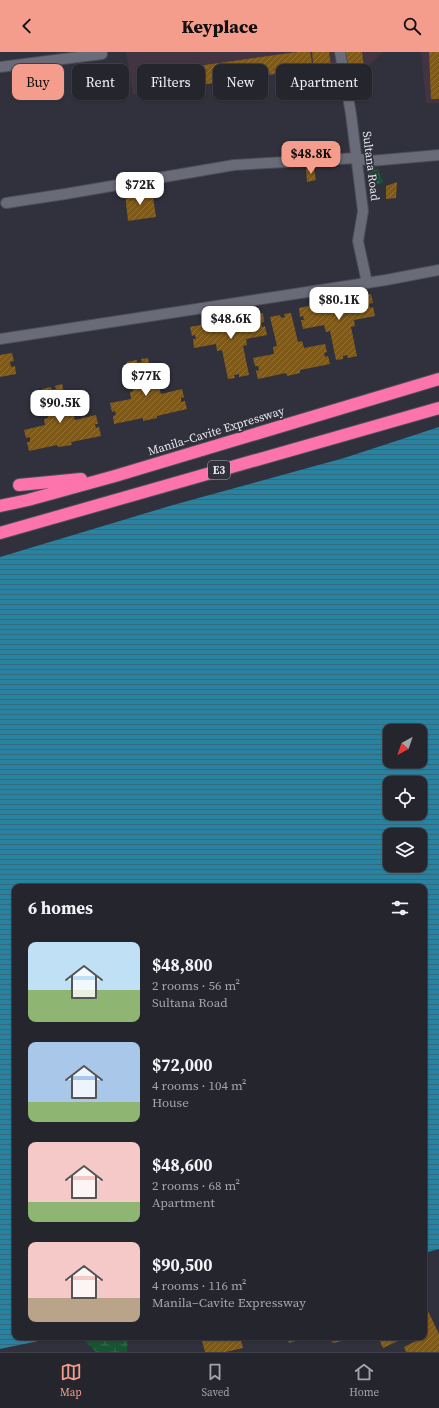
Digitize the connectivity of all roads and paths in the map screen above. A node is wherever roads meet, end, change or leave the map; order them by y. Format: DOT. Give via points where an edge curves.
graph roads {
  1 [pos="340,52"];
  2 [pos="102,54"];
  3 [pos="0,67"];
  4 [pos="439,155"];
  5 [pos="357,158"];
  6 [pos="6,203"];
  7 [pos="439,270"];
  8 [pos="367,282"];
  9 [pos="0,339"];
  10 [pos="439,379"];
  11 [pos="439,408"];
  12 [pos="114,476"];
  13 [pos="19,485"];
  14 [pos="0,506"];
  15 [pos="0,533"];
  1 -- 5 [label="street, Sultana Road"];
  2 -- 3 [label="street"];
  4 -- 5 [label="street" via="370,161"];
  5 -- 6 [label="street" via="234,165"];
  5 -- 8 [label="street, Sultana Road" via="363,211 358,241"];
  7 -- 8 [label="street"];
  8 -- 9 [label="street"];
  10 -- 12 [label="highway, Manila–Cavite Expressway / E3"];
  11 -- 15 [label="highway, E3"];
  12 -- 13 [label="highway"];
  12 -- 14 [label="highway, Manila–Cavite Expressway / E3"];
}
